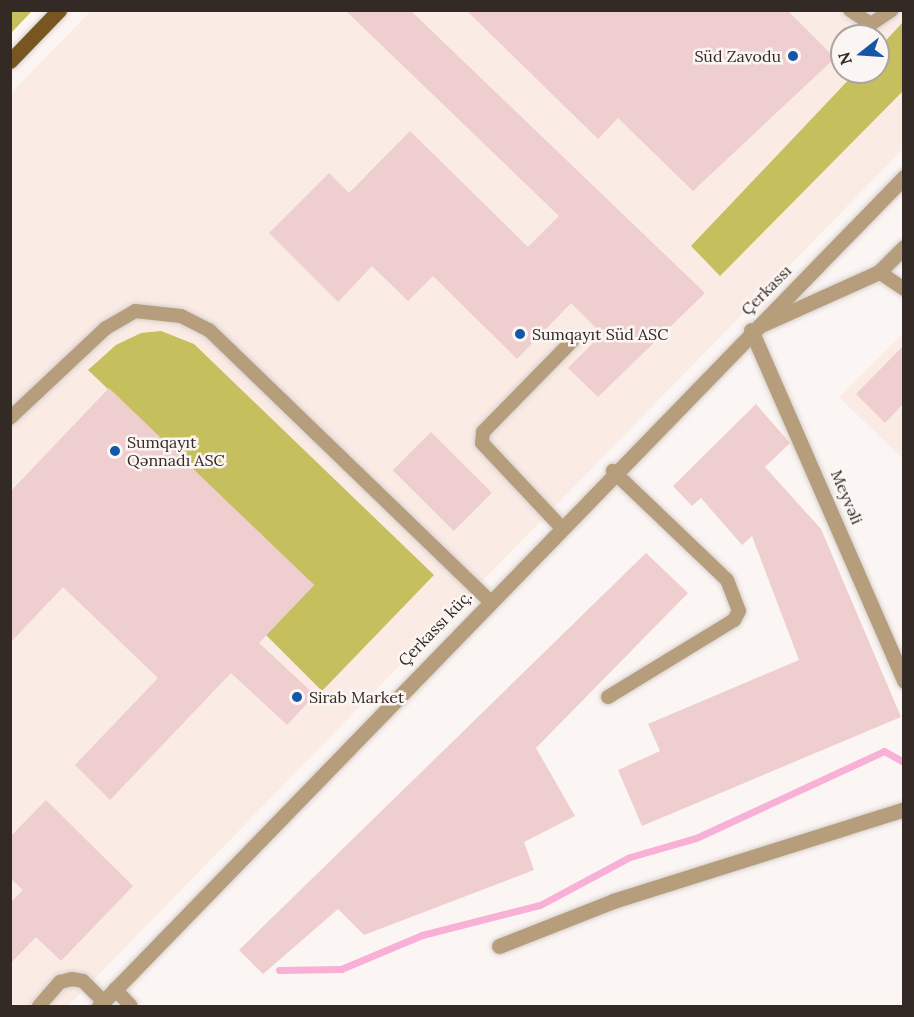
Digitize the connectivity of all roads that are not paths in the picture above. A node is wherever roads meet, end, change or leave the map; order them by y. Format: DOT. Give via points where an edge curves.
graph roads {
  1 [pos="59,10"];
  2 [pos="850,10"];
  3 [pos="892,10"];
  4 [pos="10,61"];
  5 [pos="903,177"];
  6 [pos="903,247"];
  7 [pos="879,272"];
  8 [pos="903,289"];
  9 [pos="751,330"];
  10 [pos="572,341"];
  11 [pos="10,418"];
  12 [pos="613,471"];
  13 [pos="560,526"];
  14 [pos="488,599"];
  15 [pos="903,681"];
  16 [pos="608,697"];
  17 [pos="903,809"];
  18 [pos="499,946"];
  19 [pos="115,989"];
  20 [pos="101,1004"];
  21 [pos="39,1006"];
  22 [pos="131,1006"];
  1 -- 4 [label="main road"];
  2 -- 3 [label="lane" via="871,24"];
  5 -- 9 [label="street, Çerkassı"];
  6 -- 7 [label="street, Çerkassı"];
  7 -- 8 [label="lane"];
  7 -- 9 [label="street, Çerkassı"];
  9 -- 12 [label="street, Çerkassı küç."];
  9 -- 15 [label="street, Meyvəli"];
  10 -- 13 [label="lane" via="483,432 482,443"];
  11 -- 14 [label="lane" via="116,322 135,311 181,316 209,330"];
  12 -- 13 [label="street, Çerkassı küç."];
  12 -- 16 [label="lane" via="727,580 739,611 734,620"];
  13 -- 14 [label="street, Çerkassı küç."];
  14 -- 19 [label="street, Çerkassı küç."];
  17 -- 18 [label="street" via="613,901"];
  19 -- 20 [label="street, Çerkassı küç."];
  19 -- 22 [label="lane"];
  20 -- 21 [label="lane" via="83,981 72,979 60,982"];
}
